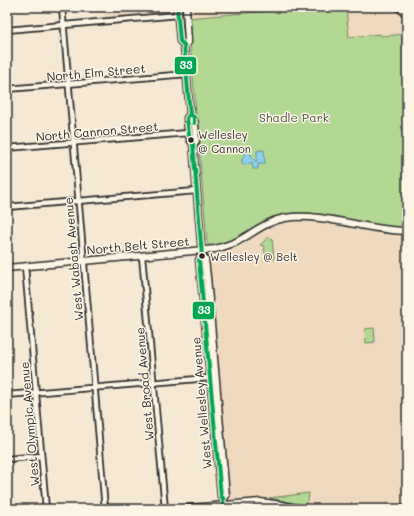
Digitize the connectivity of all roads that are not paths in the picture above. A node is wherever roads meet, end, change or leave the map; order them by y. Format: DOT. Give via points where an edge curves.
graph roads {
  1 [pos="62,7"];
  2 [pos="177,7"];
  3 [pos="186,7"];
  4 [pos="397,7"];
  5 [pos="178,15"];
  6 [pos="407,15"];
  7 [pos="63,25"];
  8 [pos="7,30"];
  9 [pos="186,44"];
  10 [pos="187,74"];
  11 [pos="68,84"];
  12 [pos="7,89"];
  13 [pos="190,114"];
  14 [pos="188,133"];
  15 [pos="73,143"];
  16 [pos="193,144"];
  17 [pos="7,148"];
  18 [pos="196,191"];
  19 [pos="78,201"];
  20 [pos="7,207"];
  21 [pos="407,231"];
  22 [pos="202,254"];
  23 [pos="142,256"];
  24 [pos="84,261"];
  25 [pos="25,266"];
  26 [pos="7,268"];
  27 [pos="210,378"];
  28 [pos="154,383"];
  29 [pos="95,388"];
  30 [pos="211,389"];
  31 [pos="36,393"];
  32 [pos="7,396"];
  33 [pos="219,408"];
  34 [pos="214,423"];
  35 [pos="42,456"];
  36 [pos="7,459"];
  37 [pos="224,504"];
  38 [pos="282,507"];
  39 [pos="407,508"];
  40 [pos="46,509"];
  41 [pos="105,509"];
  42 [pos="165,509"];
  43 [pos="178,509"];
  44 [pos="299,509"];
  45 [pos="402,509"];
  1 -- 7 [label="street, West Wabash Avenue"];
  2 -- 5 [label="main road, West Wellesley Avenue"];
  3 -- 9 [label="main road, West Wellesley Avenue"];
  4 -- 6 [label="street"];
  5 -- 7 [label="street"];
  5 -- 9 [label="main road, West Wellesley Avenue" via="180,41"];
  7 -- 8 [label="street"];
  7 -- 11 [label="street, West Wabash Avenue"];
  9 -- 10 [label="main road, West Wellesley Avenue"];
  10 -- 11 [label="street, North Elm Street"];
  10 -- 13 [label="main road, West Wellesley Avenue"];
  11 -- 12 [label="street, North Elm Street"];
  11 -- 15 [label="street, West Wabash Avenue"];
  13 -- 14 [label="main road, West Wellesley Avenue" via="187,118"];
  13 -- 16 [label="main road, West Wellesley Avenue" via="194,117 196,141"];
  14 -- 15 [label="street, North Cannon Street"];
  14 -- 16 [label="main road, West Wellesley Avenue"];
  15 -- 17 [label="street, North Cannon Street"];
  15 -- 19 [label="street, West Wabash Avenue"];
  16 -- 18 [label="main road, West Wellesley Avenue"];
  18 -- 19 [label="street"];
  18 -- 22 [label="main road, West Wellesley Avenue"];
  19 -- 20 [label="street"];
  19 -- 24 [label="street, West Wabash Avenue"];
  21 -- 22 [label="main road, North Belt Street" via="318,218 285,218 273,221 228,246"];
  22 -- 23 [label="main road, North Belt Street"];
  22 -- 27 [label="main road, West Wellesley Avenue" via="200,266"];
  22 -- 33 [label="main road, West Wellesley Avenue" via="206,259"];
  23 -- 24 [label="main road, North Belt Street"];
  23 -- 28 [label="street, West Broad Avenue"];
  24 -- 25 [label="main road, North Belt Street"];
  24 -- 29 [label="street, West Wabash Avenue"];
  25 -- 26 [label="main road, North Belt Street"];
  25 -- 31 [label="street, West Olympic Avenue"];
  27 -- 28 [label="street"];
  27 -- 30 [label="main road, West Wellesley Avenue"];
  28 -- 29 [label="street"];
  28 -- 42 [label="street, West Broad Avenue"];
  29 -- 31 [label="street"];
  29 -- 41 [label="street, West Wabash Avenue"];
  30 -- 33 [label="main road"];
  30 -- 34 [label="main road, West Wellesley Avenue"];
  31 -- 32 [label="street"];
  31 -- 35 [label="street, West Olympic Avenue"];
  33 -- 34 [label="main road"];
  33 -- 37 [label="main road, West Wellesley Avenue" via="226,496"];
  34 -- 37 [label="main road, West Wellesley Avenue"];
  35 -- 36 [label="street"];
  35 -- 40 [label="street, West Olympic Avenue"];
  37 -- 38 [label="main road" via="256,502"];
  37 -- 43 [label="main road"];
  38 -- 44 [label="main road"];
  39 -- 45 [label="main road"];
}
